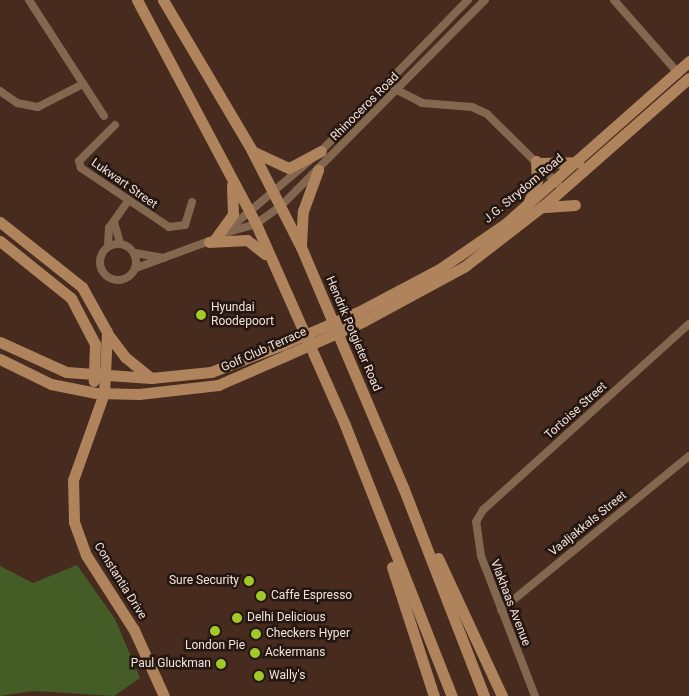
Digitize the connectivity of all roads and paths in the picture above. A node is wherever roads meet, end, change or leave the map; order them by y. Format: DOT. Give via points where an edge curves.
graph roads {
  1 [pos="29,0"];
  2 [pos="137,0"];
  3 [pos="163,0"];
  4 [pos="468,0"];
  5 [pos="485,0"];
  6 [pos="614,0"];
  7 [pos="689,61"];
  8 [pos="677,72"];
  9 [pos="688,81"];
  10 [pos="388,83"];
  11 [pos="83,84"];
  12 [pos="0,91"];
  13 [pos="398,91"];
  14 [pos="104,116"];
  15 [pos="115,126"];
  16 [pos="251,149"];
  17 [pos="321,151"];
  18 [pos="538,162"];
  19 [pos="578,162"];
  20 [pos="228,168"];
  21 [pos="318,170"];
  22 [pos="578,176"];
  23 [pos="560,186"];
  24 [pos="274,194"];
  25 [pos="128,201"];
  26 [pos="192,202"];
  27 [pos="281,206"];
  28 [pos="527,206"];
  29 [pos="541,208"];
  30 [pos="249,211"];
  31 [pos="0,222"];
  32 [pos="114,222"];
  33 [pos="256,224"];
  34 [pos="215,238"];
  35 [pos="0,241"];
  36 [pos="120,243"];
  37 [pos="108,246"];
  38 [pos="301,248"];
  39 [pos="135,253"];
  40 [pos="166,258"];
  41 [pos="273,266"];
  42 [pos="136,268"];
  43 [pos="361,317"];
  44 [pos="689,324"];
  45 [pos="106,332"];
  46 [pos="3,344"];
  47 [pos="285,350"];
  48 [pos="26,355"];
  49 [pos="4,361"];
  50 [pos="101,376"];
  51 [pos="151,378"];
  52 [pos="92,392"];
  53 [pos="104,393"];
  54 [pos="93,415"];
  55 [pos="689,456"];
  56 [pos="403,487"];
  57 [pos="376,510"];
  58 [pos="479,516"];
  59 [pos="501,610"];
  60 [pos="140,644"];
  61 [pos="155,696"];
  62 [pos="164,696"];
  63 [pos="434,696"];
  64 [pos="452,696"];
  65 [pos="484,696"];
  66 [pos="502,696"];
  67 [pos="535,696"];
  1 -- 11 [label="street"];
  2 -- 20 [label="street"];
  3 -- 16 [label="street, Hendrik Potgieter Road"];
  4 -- 10 [label="street, Rhinoceros Road"];
  5 -- 13 [label="street, Rhinoceros Road"];
  6 -- 8 [label="street"];
  7 -- 8 [label="street, J.G. Strydom Road"];
  8 -- 9 [label="street"];
  8 -- 19 [label="street, J.G. Strydom Road"];
  9 -- 22 [label="street, J.G. Strydom Road"];
  10 -- 13 [label="street"];
  10 -- 17 [label="street, Rhinoceros Road"];
  11 -- 12 [label="street" via="38,107 17,103"];
  11 -- 14 [label="street"];
  13 -- 18 [label="street" via="422,103 480,110"];
  13 -- 21 [label="street, Rhinoceros Road"];
  15 -- 25 [label="street, Lukwart Street" via="79,163"];
  16 -- 17 [label="street" via="268,162 289,168"];
  16 -- 24 [label="street, Hendrik Potgieter Road"];
  17 -- 24 [label="street, Rhinoceros Road"];
  18 -- 19 [label="street"];
  18 -- 23 [label="street"];
  18 -- 28 [label="street" via="538,176"];
  19 -- 23 [label="street, J.G. Strydom Road"];
  20 -- 30 [label="street"];
  20 -- 34 [label="street" via="235,206"];
  21 -- 27 [label="street, Rhinoceros Road"];
  21 -- 38 [label="street" via="303,211"];
  22 -- 23 [label="street, J.G. Strydom Road"];
  22 -- 29 [label="street" via="574,203"];
  23 -- 28 [label="street, J.G. Strydom Road"];
  23 -- 29 [label="street, J.G. Strydom Road"];
  24 -- 27 [label="street, Hendrik Potgieter Road"];
  24 -- 30 [label="street, Rhinoceros Road"];
  25 -- 26 [label="street, Lukwart Street" via="173,228 185,225"];
  25 -- 32 [label="street"];
  27 -- 33 [label="street, Rhinoceros Road"];
  27 -- 38 [label="street, Hendrik Potgieter Road"];
  28 -- 43 [label="street, J.G. Strydom Road" via="442,268"];
  29 -- 43 [label="street, J.G. Strydom Road" via="464,267"];
  30 -- 33 [label="street"];
  30 -- 34 [label="street, Rhinoceros Road"];
  31 -- 45 [label="street, Constantia Drive" via="82,287"];
  32 -- 36 [label="street"];
  32 -- 37 [label="street" via="109,228"];
  33 -- 34 [label="street, Rhinoceros Road"];
  33 -- 41 [label="street"];
  34 -- 40 [label="street, Rhinoceros Road"];
  34 -- 41 [label="street" via="248,240 261,247"];
  35 -- 50 [label="street, Constantia Drive" via="71,298 95,344"];
  36 -- 37 [label="street"];
  36 -- 39 [label="street"];
  37 -- 42 [label="street" via="100,261 108,277 126,279"];
  38 -- 56 [label="street, Hendrik Potgieter Road"];
  39 -- 40 [label="street"];
  39 -- 42 [label="street"];
  40 -- 42 [label="street, Rhinoceros Road"];
  41 -- 57 [label="street" via="345,425"];
  43 -- 47 [label="street, Golf Club Terrace, bridge"];
  44 -- 58 [label="street, Tortoise Street"];
  45 -- 50 [label="street, Constantia Drive"];
  45 -- 51 [label="street" via="122,354"];
  46 -- 48 [label="street, Golf Club Terrace"];
  46 -- 49 [label="street"];
  47 -- 51 [label="street, Golf Club Terrace" via="210,372"];
  47 -- 53 [label="street, Golf Club Terrace" via="240,378 197,390"];
  48 -- 49 [label="street"];
  48 -- 50 [label="street, Golf Club Terrace" via="57,369"];
  49 -- 52 [label="street, Golf Club Terrace" via="35,379"];
  50 -- 51 [label="street, Golf Club Terrace"];
  50 -- 52 [label="street, Constantia Drive"];
  50 -- 53 [label="street, Constantia Drive"];
  52 -- 53 [label="street, Golf Club Terrace"];
  52 -- 54 [label="street, Constantia Drive"];
  53 -- 54 [label="street, Constantia Drive"];
  54 -- 60 [label="street, Constantia Drive" via="73,480 76,528 90,563"];
  55 -- 59 [label="street, Vaaljakkals Street"];
  56 -- 65 [label="street, Hendrik Potgieter Road"];
  56 -- 66 [label="street"];
  57 -- 63 [label="street"];
  57 -- 64 [label="street"];
  58 -- 59 [label="street, Vlakhaas Avenue" via="474,532"];
  59 -- 67 [label="street, Vlakhaas Avenue"];
  60 -- 61 [label="street, Constantia Drive"];
  60 -- 62 [label="street, Constantia Drive"];
}
